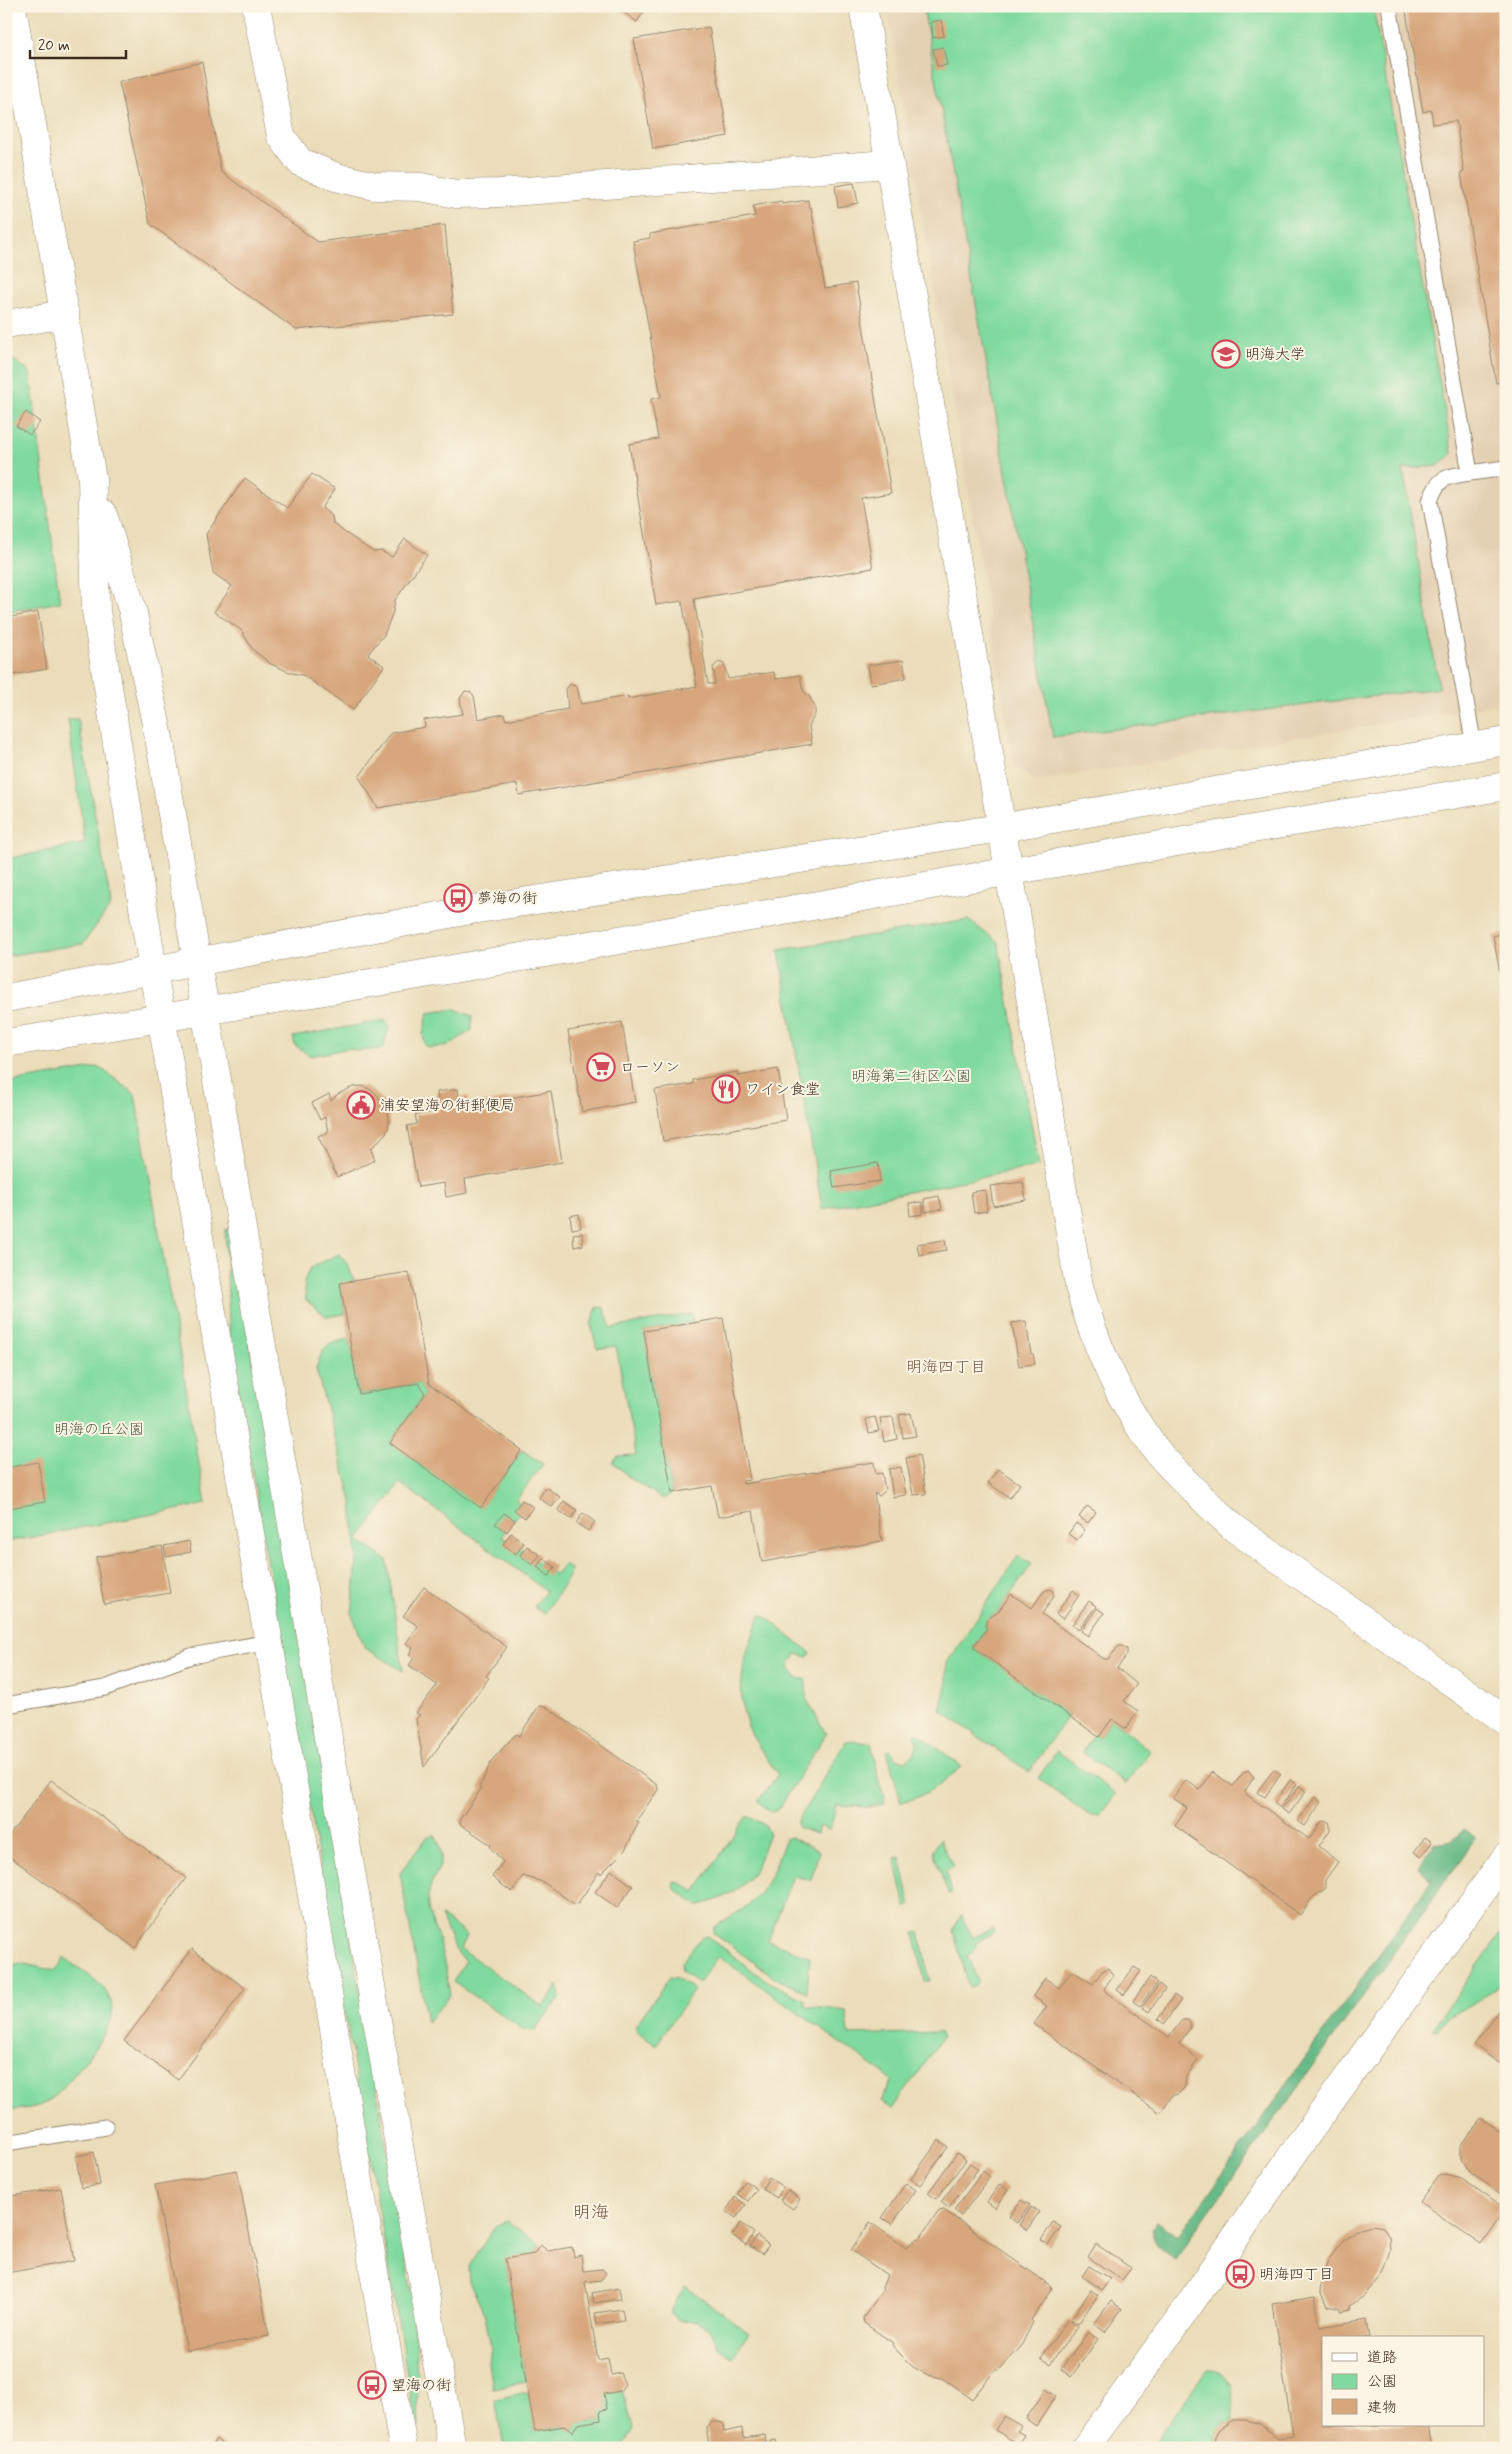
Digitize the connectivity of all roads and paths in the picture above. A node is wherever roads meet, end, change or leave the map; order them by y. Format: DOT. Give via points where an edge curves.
graph roads {
  1 [pos="12,6"];
  2 [pos="256,6"];
  3 [pos="863,6"];
  4 [pos="1390,6"];
  5 [pos="888,164"];
  6 [pos="65,314"];
  7 [pos="6,324"];
  8 [pos="1506,468"];
  9 [pos="1470,473"];
  10 [pos="92,479"];
  11 [pos="1506,741"];
  12 [pos="1474,746"];
  13 [pos="1506,786"];
  14 [pos="1000,828"];
  15 [pos="1008,871"];
  16 [pos="198,962"];
  17 [pos="153,970"];
  18 [pos="6,998"];
  19 [pos="205,1010"];
  20 [pos="162,1018"];
  21 [pos="6,1043"];
  22 [pos="269,1642"];
  23 [pos="6,1705"];
  24 [pos="1506,1721"];
  25 [pos="1506,1857"];
  26 [pos="106,2127"];
  27 [pos="6,2143"];
  28 [pos="404,2448"];
  29 [pos="452,2448"];
  30 [pos="1086,2448"];
  1 -- 6 [label="street"];
  2 -- 5 [label="street" via="281,136 300,162 336,177 375,186 421,187 456,194 499,193"];
  3 -- 5 [label="street"];
  4 -- 9 [label="lane"];
  5 -- 14 [label="street"];
  6 -- 7 [label="street"];
  6 -- 10 [label="street"];
  8 -- 9 [label="lane"];
  9 -- 12 [label="lane" via="1450,476 1436,484 1430,501"];
  10 -- 16 [label="street" via="132,609 160,743"];
  10 -- 17 [label="street" via="96,611"];
  11 -- 12 [label="street"];
  12 -- 14 [label="street"];
  13 -- 15 [label="street"];
  14 -- 15 [label="street"];
  14 -- 16 [label="street" via="465,911"];
  15 -- 19 [label="street"];
  15 -- 24 [label="street" via="1079,1286 1102,1355 1133,1414 1160,1454 1196,1494 1234,1528"];
  16 -- 17 [label="street"];
  16 -- 19 [label="street"];
  17 -- 18 [label="street"];
  17 -- 20 [label="street"];
  19 -- 20 [label="street"];
  19 -- 29 [label="street"];
  20 -- 21 [label="street"];
  20 -- 22 [label="street"];
  22 -- 23 [label="lane" via="191,1656 105,1688"];
  22 -- 28 [label="street"];
  25 -- 30 [label="street"];
  26 -- 27 [label="lane"];
}
